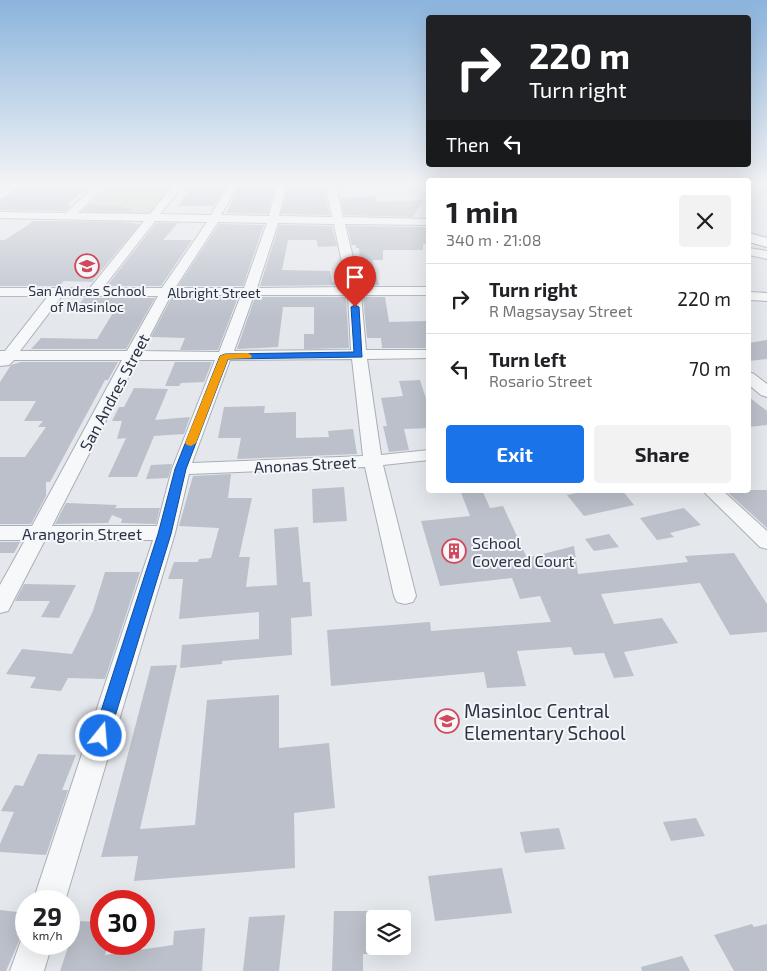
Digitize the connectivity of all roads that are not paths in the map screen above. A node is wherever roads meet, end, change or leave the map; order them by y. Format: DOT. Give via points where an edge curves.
graph roads {
  1 [pos="144,228"];
  2 [pos="208,228"];
  3 [pos="270,228"];
  4 [pos="341,228"];
  5 [pos="751,238"];
  6 [pos="767,243"];
  7 [pos="751,252"];
  8 [pos="767,255"];
  9 [pos="426,290"];
  10 [pos="354,291"];
  11 [pos="0,292"];
  12 [pos="58,292"];
  13 [pos="93,292"];
  14 [pos="166,292"];
  15 [pos="248,292"];
  16 [pos="751,296"];
  17 [pos="767,297"];
  18 [pos="426,354"];
  19 [pos="5,355"];
  20 [pos="359,355"];
  21 [pos="133,356"];
  22 [pos="225,356"];
  23 [pos="0,367"];
  24 [pos="751,379"];
  25 [pos="767,392"];
  26 [pos="426,455"];
  27 [pos="373,461"];
  28 [pos="180,469"];
  29 [pos="714,493"];
  30 [pos="0,533"];
  31 [pos="40,533"];
  32 [pos="164,534"];
  33 [pos="767,542"];
  34 [pos="405,596"];
  35 [pos="0,605"];
  36 [pos="52,890"];
  37 [pos="32,955"];
  38 [pos="27,971"];
  1 -- 13 [label="street"];
  2 -- 14 [label="street, San Andres Street"];
  3 -- 15 [label="street"];
  4 -- 10 [label="street"];
  5 -- 6 [label="main road"];
  7 -- 8 [label="street"];
  9 -- 10 [label="street, Albright Street"];
  10 -- 15 [label="street, Albright Street"];
  10 -- 20 [label="street"];
  11 -- 12 [label="street, Albright Street"];
  12 -- 13 [label="street, Albright Street"];
  12 -- 19 [label="street"];
  13 -- 14 [label="street, Albright Street"];
  14 -- 15 [label="street, Albright Street"];
  14 -- 21 [label="street, San Andres Street"];
  15 -- 22 [label="street"];
  16 -- 17 [label="street"];
  18 -- 20 [label="street"];
  19 -- 21 [label="street"];
  19 -- 23 [label="street"];
  20 -- 22 [label="street"];
  20 -- 27 [label="street"];
  21 -- 22 [label="street"];
  21 -- 31 [label="street, San Andres Street"];
  22 -- 28 [label="street"];
  24 -- 25 [label="street"];
  26 -- 27 [label="street, Anonas Street"];
  27 -- 28 [label="street, Anonas Street"];
  27 -- 34 [label="street"];
  28 -- 32 [label="street"];
  29 -- 33 [label="street"];
  30 -- 31 [label="street, Arangorin Street"];
  31 -- 32 [label="street, Arangorin Street"];
  31 -- 35 [label="street, San Andres Street"];
  32 -- 36 [label="street"];
  37 -- 38 [label="street"];
}
